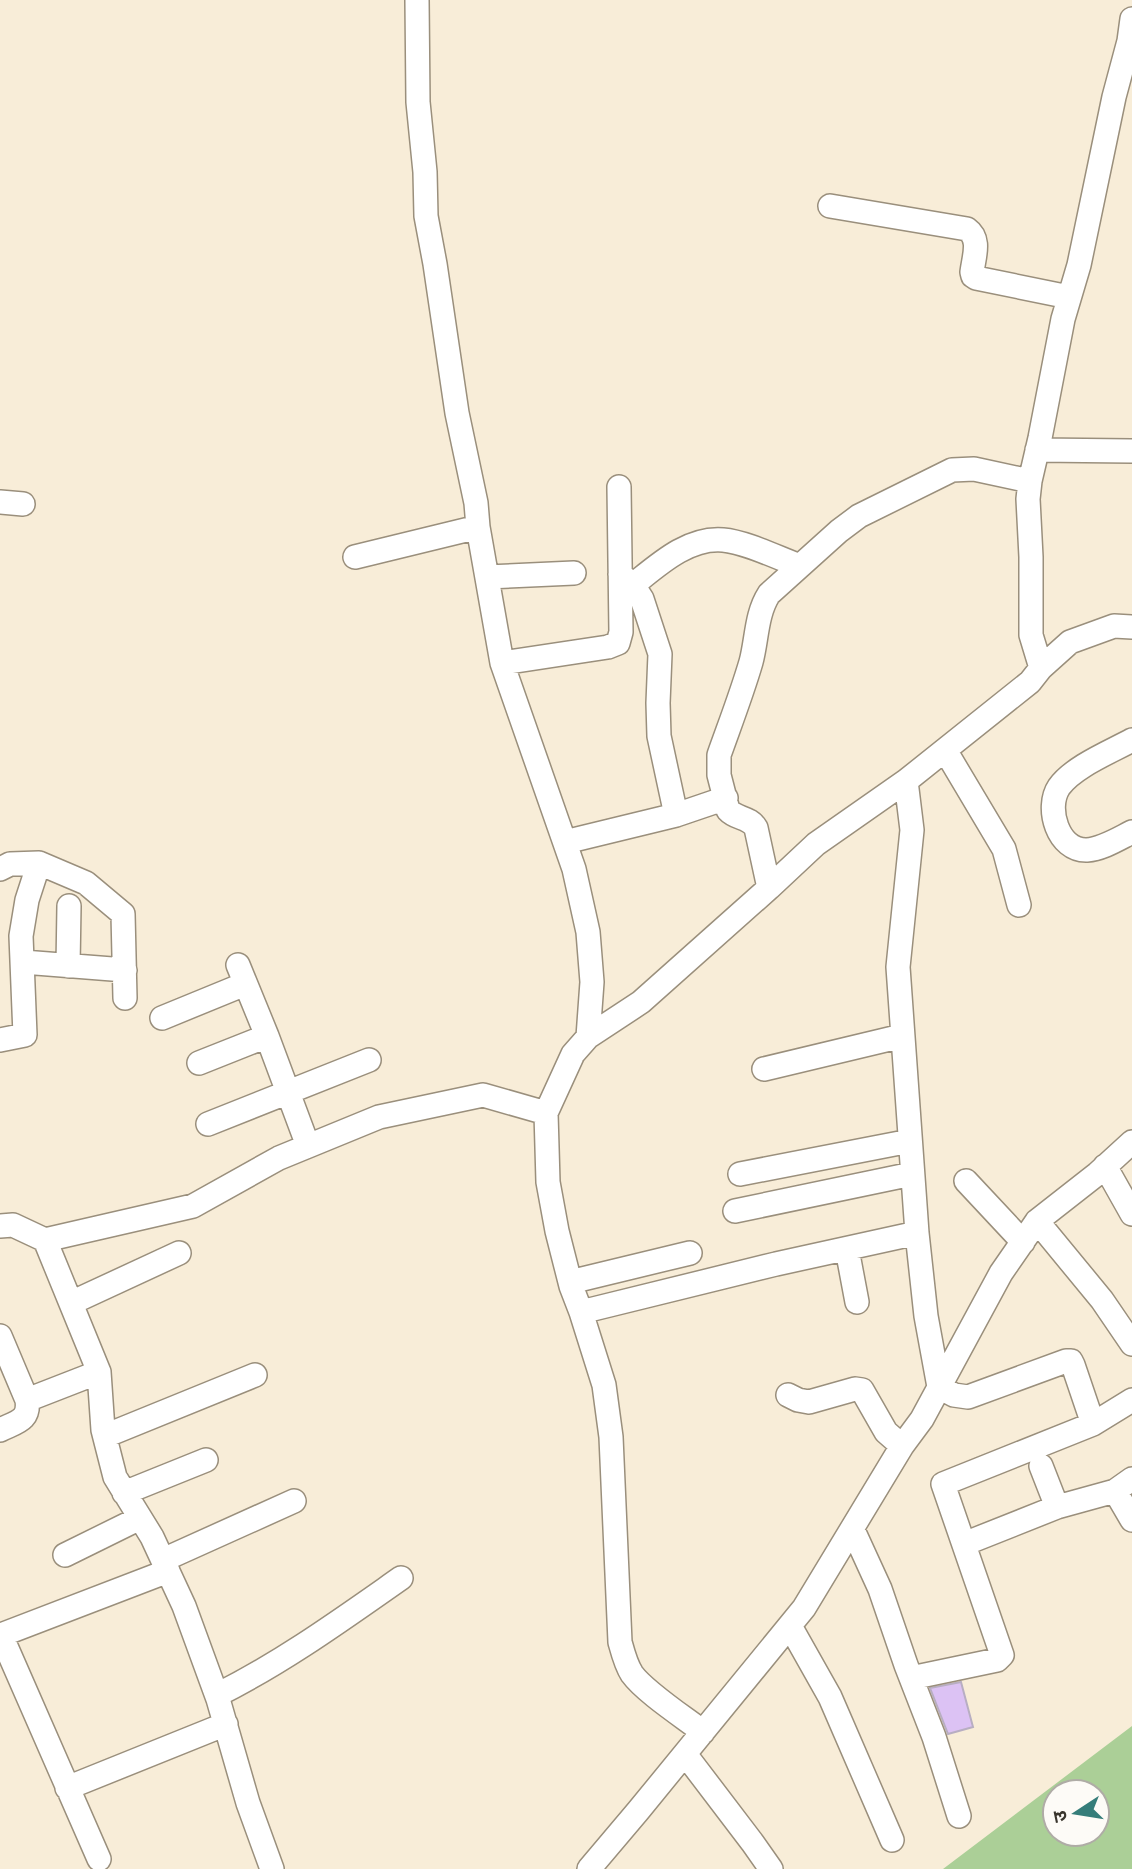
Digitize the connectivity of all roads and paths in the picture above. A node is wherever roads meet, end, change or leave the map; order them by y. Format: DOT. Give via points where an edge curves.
graph roads {
  1 [pos="416,0"];
  2 [pos="1132,19"];
  3 [pos="830,206"];
  4 [pos="1069,297"];
  5 [pos="1037,450"];
  6 [pos="1132,451"];
  7 [pos="1030,481"];
  8 [pos="619,487"];
  9 [pos="0,502"];
  10 [pos="23,504"];
  11 [pos="478,527"];
  12 [pos="355,557"];
  13 [pos="800,566"];
  14 [pos="574,573"];
  15 [pos="487,577"];
  16 [pos="626,580"];
  17 [pos="1132,627"];
  18 [pos="502,663"];
  19 [pos="1041,668"];
  20 [pos="1132,740"];
  21 [pos="945,750"];
  22 [pos="906,781"];
  23 [pos="726,798"];
  24 [pos="676,815"];
  25 [pos="1132,832"];
  26 [pos="565,842"];
  27 [pos="39,863"];
  28 [pos="0,869"];
  29 [pos="769,888"];
  30 [pos="1019,905"];
  31 [pos="69,906"];
  32 [pos="23,962"];
  33 [pos="68,966"];
  34 [pos="125,970"];
  35 [pos="125,998"];
  36 [pos="162,1018"];
  37 [pos="267,1036"];
  38 [pos="902,1036"];
  39 [pos="588,1037"];
  40 [pos="0,1040"];
  41 [pos="369,1060"];
  42 [pos="198,1063"];
  43 [pos="764,1069"];
  44 [pos="287,1091"];
  45 [pos="546,1113"];
  46 [pos="208,1124"];
  47 [pos="910,1140"];
  48 [pos="1132,1142"];
  49 [pos="307,1146"];
  50 [pos="1105,1166"];
  51 [pos="740,1174"];
  52 [pos="912,1174"];
  53 [pos="966,1181"];
  54 [pos="735,1211"];
  55 [pos="1132,1214"];
  56 [pos="1037,1221"];
  57 [pos="0,1226"];
  58 [pos="917,1233"];
  59 [pos="45,1240"];
  60 [pos="1023,1242"];
  61 [pos="847,1249"];
  62 [pos="179,1253"];
  63 [pos="690,1253"];
  64 [pos="570,1282"];
  65 [pos="857,1302"];
  66 [pos="71,1303"];
  67 [pos="581,1312"];
  68 [pos="0,1336"];
  69 [pos="1132,1344"];
  70 [pos="5,1361"];
  71 [pos="99,1372"];
  72 [pos="255,1375"];
  73 [pos="939,1387"];
  74 [pos="788,1395"];
  75 [pos="27,1400"];
  76 [pos="1132,1400"];
  77 [pos="1093,1424"];
  78 [pos="0,1430"];
  79 [pos="105,1436"];
  80 [pos="902,1446"];
  81 [pos="206,1460"];
  82 [pos="1041,1466"];
  83 [pos="1124,1485"];
  84 [pos="124,1493"];
  85 [pos="295,1501"];
  86 [pos="1057,1507"];
  87 [pos="140,1518"];
  88 [pos="1132,1520"];
  89 [pos="853,1530"];
  90 [pos="964,1544"];
  91 [pos="65,1555"];
  92 [pos="165,1566"];
  93 [pos="401,1578"];
  94 [pos="790,1626"];
  95 [pos="911,1678"];
  96 [pos="217,1695"];
  97 [pos="226,1724"];
  98 [pos="703,1732"];
  99 [pos="685,1754"];
  100 [pos="67,1788"];
  101 [pos="959,1816"];
  102 [pos="892,1840"];
  103 [pos="99,1859"];
  104 [pos="272,1869"];
  105 [pos="589,1869"];
  106 [pos="771,1869"];
  1 -- 11 [label="street" via="426,216"];
  2 -- 4 [label="street"];
  3 -- 4 [label="street" via="967,229 976,240 972,272 976,278"];
  4 -- 5 [label="street"];
  5 -- 6 [label="street"];
  5 -- 7 [label="street"];
  7 -- 13 [label="street" via="974,469 951,470 859,516"];
  7 -- 19 [label="street" via="1031,635"];
  8 -- 16 [label="street"];
  9 -- 10 [label="street"];
  11 -- 12 [label="street"];
  11 -- 15 [label="street"];
  13 -- 16 [label="street" via="735,542 713,540 674,554"];
  13 -- 23 [label="street" via="769,594 762,607 749,668 719,755"];
  14 -- 15 [label="street"];
  15 -- 18 [label="street"];
  16 -- 18 [label="street" via="618,643"];
  16 -- 24 [label="street" via="642,598 660,654 659,736"];
  17 -- 19 [label="street" via="1114,626 1070,642"];
  18 -- 26 [label="street"];
  19 -- 21 [label="street" via="1030,682"];
  20 -- 25 [label="street" via="1081,767 1059,787 1053,803 1055,823 1073,848 1097,848"];
  21 -- 22 [label="street"];
  21 -- 30 [label="street" via="1004,849"];
  22 -- 29 [label="street" via="816,844"];
  22 -- 38 [label="street" via="912,830 898,967"];
  23 -- 24 [label="street"];
  23 -- 29 [label="street" via="731,814 754,824"];
  24 -- 26 [label="street"];
  26 -- 39 [label="street" via="588,932 592,982"];
  27 -- 28 [label="street"];
  27 -- 32 [label="street" via="21,936"];
  27 -- 34 [label="street" via="86,883 124,914"];
  29 -- 39 [label="street" via="640,1002"];
  31 -- 33 [label="street"];
  32 -- 33 [label="street"];
  32 -- 40 [label="street" via="25,1035"];
  33 -- 34 [label="street"];
  34 -- 35 [label="street"];
  36 -- 37 [label="street" via="242,975"];
  37 -- 42 [label="street"];
  37 -- 44 [label="street"];
  38 -- 43 [label="street"];
  38 -- 47 [label="street"];
  39 -- 45 [label="street" via="573,1054"];
  41 -- 44 [label="street"];
  44 -- 46 [label="street"];
  44 -- 49 [label="street"];
  45 -- 49 [label="street" via="483,1095 379,1117"];
  45 -- 64 [label="street" via="548,1182"];
  47 -- 51 [label="street"];
  47 -- 52 [label="street"];
  48 -- 50 [label="street"];
  49 -- 59 [label="street" via="193,1206"];
  50 -- 55 [label="street"];
  50 -- 56 [label="street"];
  52 -- 54 [label="street"];
  52 -- 58 [label="street"];
  53 -- 60 [label="street"];
  56 -- 60 [label="street"];
  56 -- 69 [label="street"];
  57 -- 59 [label="street" via="13,1225"];
  58 -- 61 [label="street"];
  58 -- 73 [label="street"];
  59 -- 66 [label="street"];
  60 -- 73 [label="street"];
  61 -- 65 [label="street"];
  61 -- 67 [label="street"];
  62 -- 66 [label="street"];
  63 -- 64 [label="street"];
  64 -- 67 [label="street"];
  66 -- 71 [label="street"];
  67 -- 98 [label="street" via="608,1408 620,1642 625,1661 649,1690"];
  68 -- 70 [label="street"];
  70 -- 75 [label="street"];
  71 -- 75 [label="street"];
  71 -- 79 [label="street"];
  72 -- 79 [label="street"];
  73 -- 77 [label="street" via="968,1397 1071,1362"];
  73 -- 80 [label="street"];
  74 -- 80 [label="street" via="809,1402 862,1390 886,1432"];
  75 -- 78 [label="street" via="27,1415"];
  76 -- 77 [label="street"];
  77 -- 90 [label="street" via="943,1484"];
  79 -- 84 [label="street"];
  80 -- 89 [label="street"];
  81 -- 84 [label="street"];
  82 -- 86 [label="street"];
  83 -- 86 [label="street"];
  83 -- 88 [label="street"];
  84 -- 87 [label="street"];
  85 -- 92 [label="street"];
  86 -- 90 [label="street"];
  87 -- 91 [label="street"];
  87 -- 92 [label="street"];
  89 -- 94 [label="street"];
  89 -- 95 [label="street" via="880,1589"];
  90 -- 95 [label="street" via="1002,1655 997,1660"];
  92 -- 96 [label="street"];
  92 -- 100 [label="street" via="1,1635"];
  93 -- 96 [label="street" via="304,1646"];
  94 -- 98 [label="street"];
  94 -- 102 [label="street" via="830,1696"];
  95 -- 101 [label="street"];
  96 -- 97 [label="street"];
  97 -- 100 [label="street"];
  97 -- 104 [label="street"];
  98 -- 99 [label="street"];
  99 -- 105 [label="street"];
  99 -- 106 [label="street"];
  100 -- 103 [label="street"];
}
